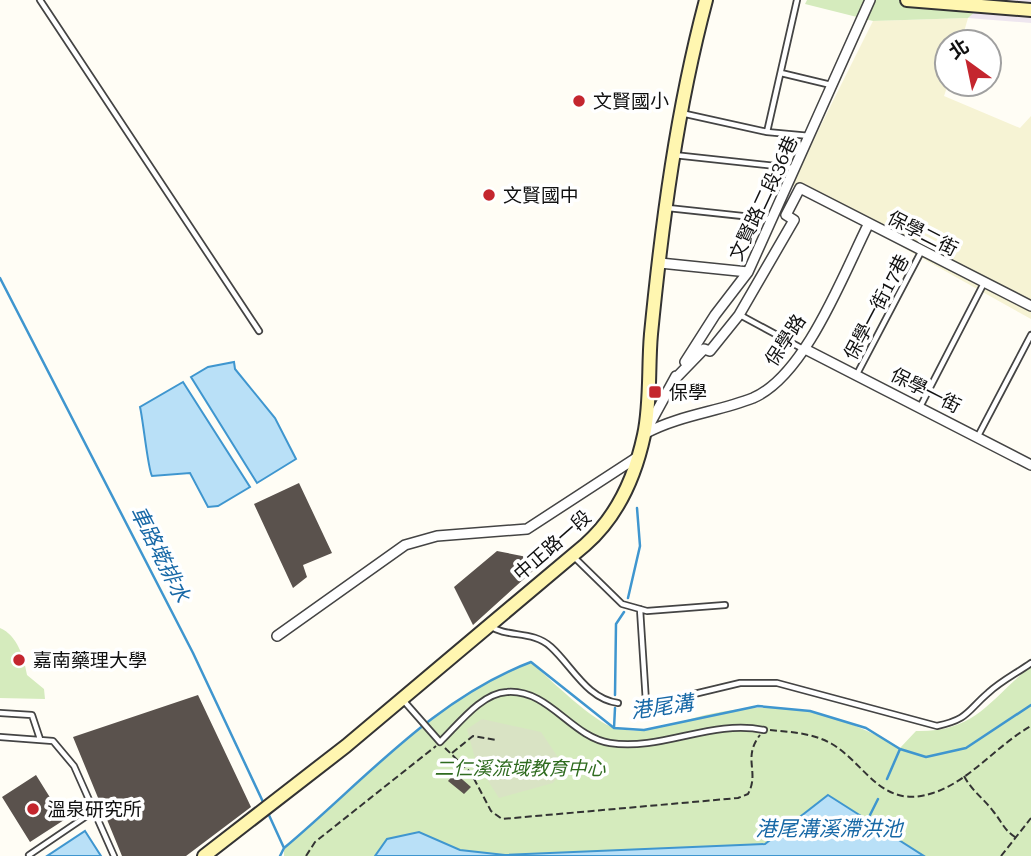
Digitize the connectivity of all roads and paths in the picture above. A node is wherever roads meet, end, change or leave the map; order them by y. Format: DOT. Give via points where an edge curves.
graph roads {
  1 [pos="40,0"];
  2 [pos="706,0"];
  3 [pos="797,0"];
  4 [pos="870,0"];
  5 [pos="907,0"];
  6 [pos="1031,10"];
  7 [pos="780,73"];
  8 [pos="834,85"];
  9 [pos="680,113"];
  10 [pos="767,132"];
  11 [pos="811,136"];
  12 [pos="673,155"];
  13 [pos="795,168"];
  14 [pos="667,208"];
  15 [pos="773,219"];
  16 [pos="868,225"];
  17 [pos="921,252"];
  18 [pos="660,262"];
  19 [pos="748,272"];
  20 [pos="984,283"];
  21 [pos="1031,306"];
  22 [pos="739,315"];
  23 [pos="259,331"];
  24 [pos="1031,335"];
  25 [pos="804,349"];
  26 [pos="856,375"];
  27 [pos="674,380"];
  28 [pos="920,407"];
  29 [pos="644,434"];
  30 [pos="978,436"];
  31 [pos="636,458"];
  32 [pos="1031,465"];
  33 [pos="572,555"];
  34 [pos="724,605"];
  35 [pos="640,609"];
  36 [pos="489,625"];
  37 [pos="277,636"];
  38 [pos="1031,663"];
  39 [pos="402,699"];
  40 [pos="669,700"];
  41 [pos="646,702"];
  42 [pos="618,703"];
  43 [pos="0,713"];
  44 [pos="1031,726"];
  45 [pos="764,730"];
  46 [pos="0,737"];
  47 [pos="40,739"];
  48 [pos="437,740"];
  49 [pos="496,740"];
  50 [pos="451,753"];
  51 [pos="964,775"];
  52 [pos="94,811"];
  53 [pos="1031,818"];
  54 [pos="1016,837"];
  55 [pos="29,855"];
  56 [pos="114,856"];
  57 [pos="204,856"];
  58 [pos="306,856"];
  59 [pos="1001,856"];
  1 -- 23 [label="lane"];
  2 -- 9 [label="main road, 中正路一段"];
  3 -- 7 [label="lane"];
  4 -- 8 [label="street, 文賢路二段36巷"];
  5 -- 6 [label="main road"];
  7 -- 8 [label="lane"];
  7 -- 10 [label="lane"];
  8 -- 11 [label="street, 文賢路二段36巷"];
  9 -- 10 [label="lane"];
  9 -- 12 [label="main road, 中正路一段"];
  10 -- 11 [label="lane"];
  11 -- 13 [label="street, 文賢路二段36巷"];
  12 -- 13 [label="lane"];
  12 -- 14 [label="main road, 中正路一段"];
  13 -- 15 [label="street, 文賢路二段36巷"];
  14 -- 15 [label="lane"];
  14 -- 18 [label="main road, 中正路一段"];
  15 -- 19 [label="street, 文賢路二段36巷"];
  16 -- 17 [label="street, 保學二街"];
  16 -- 22 [label="street, 保學二街" via="800,188 786,215 794,220"];
  16 -- 25 [label="street, 保學路"];
  17 -- 20 [label="street, 保學二街"];
  17 -- 26 [label="lane, 保學一街17巷"];
  18 -- 19 [label="street"];
  18 -- 29 [label="main road, 中正路一段"];
  19 -- 27 [label="street, 文賢路二段36巷"];
  20 -- 21 [label="street, 保學二街"];
  20 -- 28 [label="lane"];
  22 -- 25 [label="lane"];
  22 -- 27 [label="street" via="710,351 704,349"];
  24 -- 30 [label="lane"];
  25 -- 26 [label="street, 保學一街"];
  25 -- 29 [label="street, 保學路" via="784,378 769,390 670,420"];
  26 -- 28 [label="street, 保學一街"];
  27 -- 29 [label="street, 文賢路二段36巷"];
  28 -- 30 [label="street, 保學一街"];
  29 -- 31 [label="main road, 中正路一段"];
  30 -- 32 [label="street, 保學一街"];
  31 -- 33 [label="main road, 中正路一段" via="614,513"];
  31 -- 37 [label="street" via="527,529 437,536 405,545"];
  33 -- 35 [label="lane" via="622,604"];
  33 -- 36 [label="main road, 中正路一段"];
  34 -- 35 [label="lane"];
  35 -- 41 [label="lane"];
  36 -- 39 [label="main road, 中正路一段"];
  36 -- 42 [label="lane" via="499,632 535,637 550,645 589,688 608,702"];
  38 -- 40 [label="lane" via="987,694 975,709 937,726 777,683 740,683"];
  39 -- 48 [label="lane"];
  39 -- 57 [label="main road, 中正路一段"];
  43 -- 47 [label="lane" via="33,715"];
  44 -- 51 [label="path"];
  45 -- 48 [label="lane" via="726,728 641,745 608,743 578,730 542,701 505,692 488,698"];
  45 -- 50 [label="path" via="749,754 753,785 748,794 738,798 502,819 491,811 471,773"];
  45 -- 51 [label="path" via="804,733 833,745 875,784 900,796 931,794"];
  46 -- 47 [label="lane"];
  47 -- 52 [label="lane" via="53,740 74,766"];
  48 -- 50 [label="path"];
  48 -- 58 [label="path" via="315,842"];
  49 -- 50 [label="path" via="472,736"];
  51 -- 54 [label="path" via="1003,830"];
  52 -- 55 [label="lane"];
  52 -- 56 [label="lane"];
  53 -- 54 [label="path"];
  54 -- 59 [label="path"];
}
